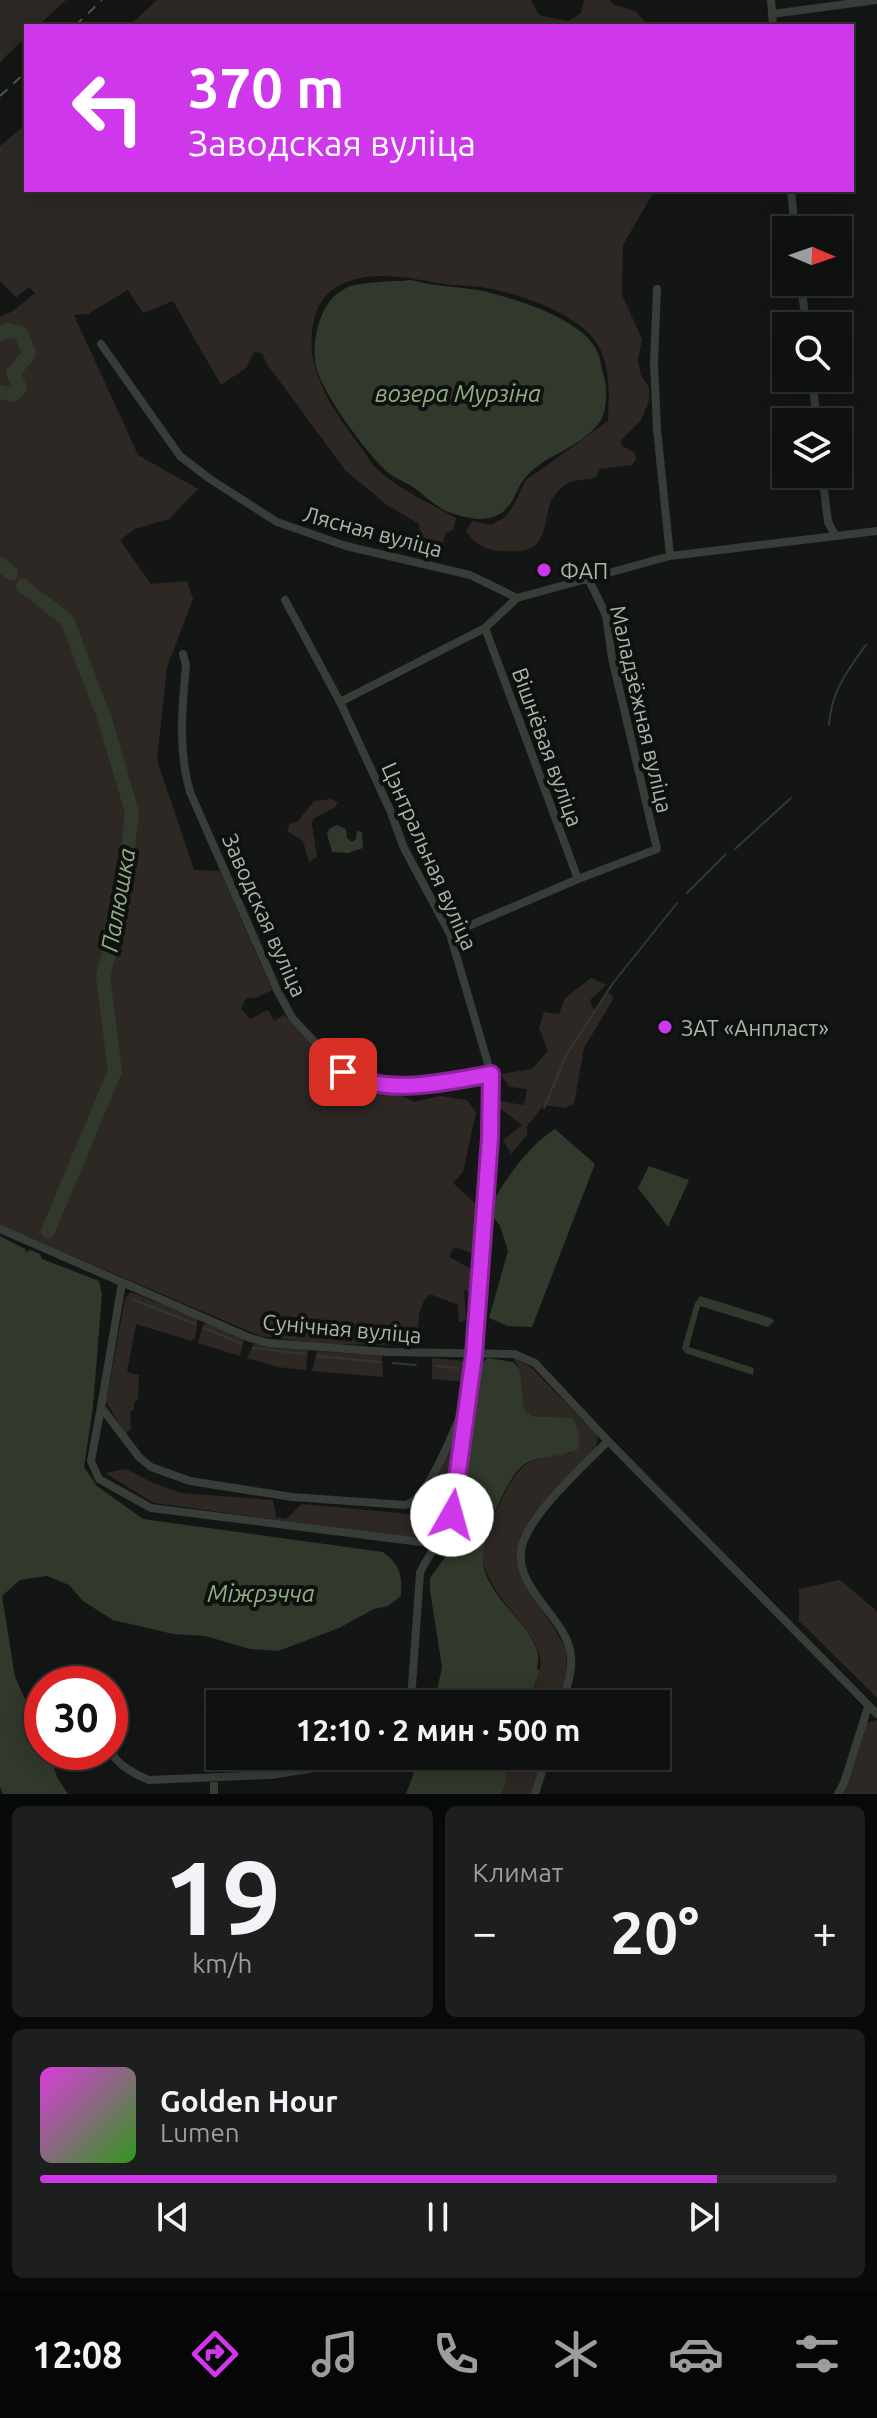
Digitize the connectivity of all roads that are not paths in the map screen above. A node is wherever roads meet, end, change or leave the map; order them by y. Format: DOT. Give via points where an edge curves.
graph roads {
  1 [pos="771,0"];
  2 [pos="877,0"];
  3 [pos="772,14"];
  4 [pos="773,24"];
  5 [pos="791,192"];
  6 [pos="794,216"];
  7 [pos="657,289"];
  8 [pos="101,344"];
  9 [pos="824,488"];
  10 [pos="877,531"];
  11 [pos="835,535"];
  12 [pos="670,556"];
  13 [pos="588,578"];
  14 [pos="517,598"];
  15 [pos="285,600"];
  16 [pos="485,628"];
  17 [pos="183,654"];
  18 [pos="340,702"];
  19 [pos="578,879"];
  20 [pos="450,934"];
  21 [pos="491,1074"];
  22 [pos="0,1229"];
  23 [pos="122,1283"];
  24 [pos="474,1355"];
  25 [pos="466,1404"];
  26 [pos="101,1407"];
  27 [pos="608,1441"];
  28 [pos="437,1544"];
  29 [pos="411,1690"];
  30 [pos="566,1690"];
  31 [pos="868,1707"];
  32 [pos="877,1714"];
  33 [pos="128,1769"];
  34 [pos="305,1770"];
  35 [pos="543,1770"];
  36 [pos="214,1777"];
  37 [pos="214,1794"];
  38 [pos="535,1794"];
  39 [pos="838,1794"];
  1 -- 3 [label="street"];
  2 -- 3 [label="street"];
  3 -- 4 [label="street"];
  5 -- 6 [label="street"];
  7 -- 12 [label="street" via="657,437"];
  8 -- 14 [label="street, Лясная вуліца" via="180,456 277,522 346,546 470,575"];
  9 -- 11 [label="street"];
  10 -- 11 [label="street"];
  11 -- 12 [label="street"];
  12 -- 13 [label="street"];
  13 -- 14 [label="street"];
  13 -- 19 [label="street, Маладзёжная вуліца" via="606,615 657,849"];
  14 -- 16 [label="street"];
  15 -- 18 [label="street, Цэнтральная вуліца"];
  16 -- 18 [label="street"];
  16 -- 19 [label="street, Вішнёвая вуліца"];
  17 -- 21 [label="street, Заводская вуліца" via="182,744 190,792 293,1019 352,1077 407,1086"];
  18 -- 20 [label="street, Цэнтральная вуліца" via="404,848"];
  19 -- 20 [label="street"];
  20 -- 21 [label="street, Цэнтральная вуліца"];
  21 -- 24 [label="street, Цэнтральная вуліца"];
  22 -- 23 [label="street, Сунічная вуліца"];
  23 -- 24 [label="street, Сунічная вуліца" via="269,1343"];
  23 -- 26 [label="street"];
  24 -- 25 [label="street, Цэнтральная вуліца"];
  24 -- 27 [label="street, Сунічная вуліца" via="514,1354 535,1363"];
  25 -- 26 [label="street" via="434,1473 418,1499 405,1505 292,1497 190,1481 151,1467"];
  25 -- 28 [label="street" via="452,1515"];
  26 -- 28 [label="street" via="91,1461 99,1479 151,1508"];
  27 -- 30 [label="street" via="530,1527 522,1547 521,1565 529,1583 570,1647"];
  27 -- 31 [label="street, Сунічная вуліца"];
  28 -- 29 [label="street" via="420,1573"];
  31 -- 32 [label="street, Сунічная вуліца"];
  31 -- 39 [label="street"];
  33 -- 36 [label="street" via="149,1780"];
  34 -- 36 [label="street"];
  35 -- 38 [label="street"];
  36 -- 37 [label="street"];
}
